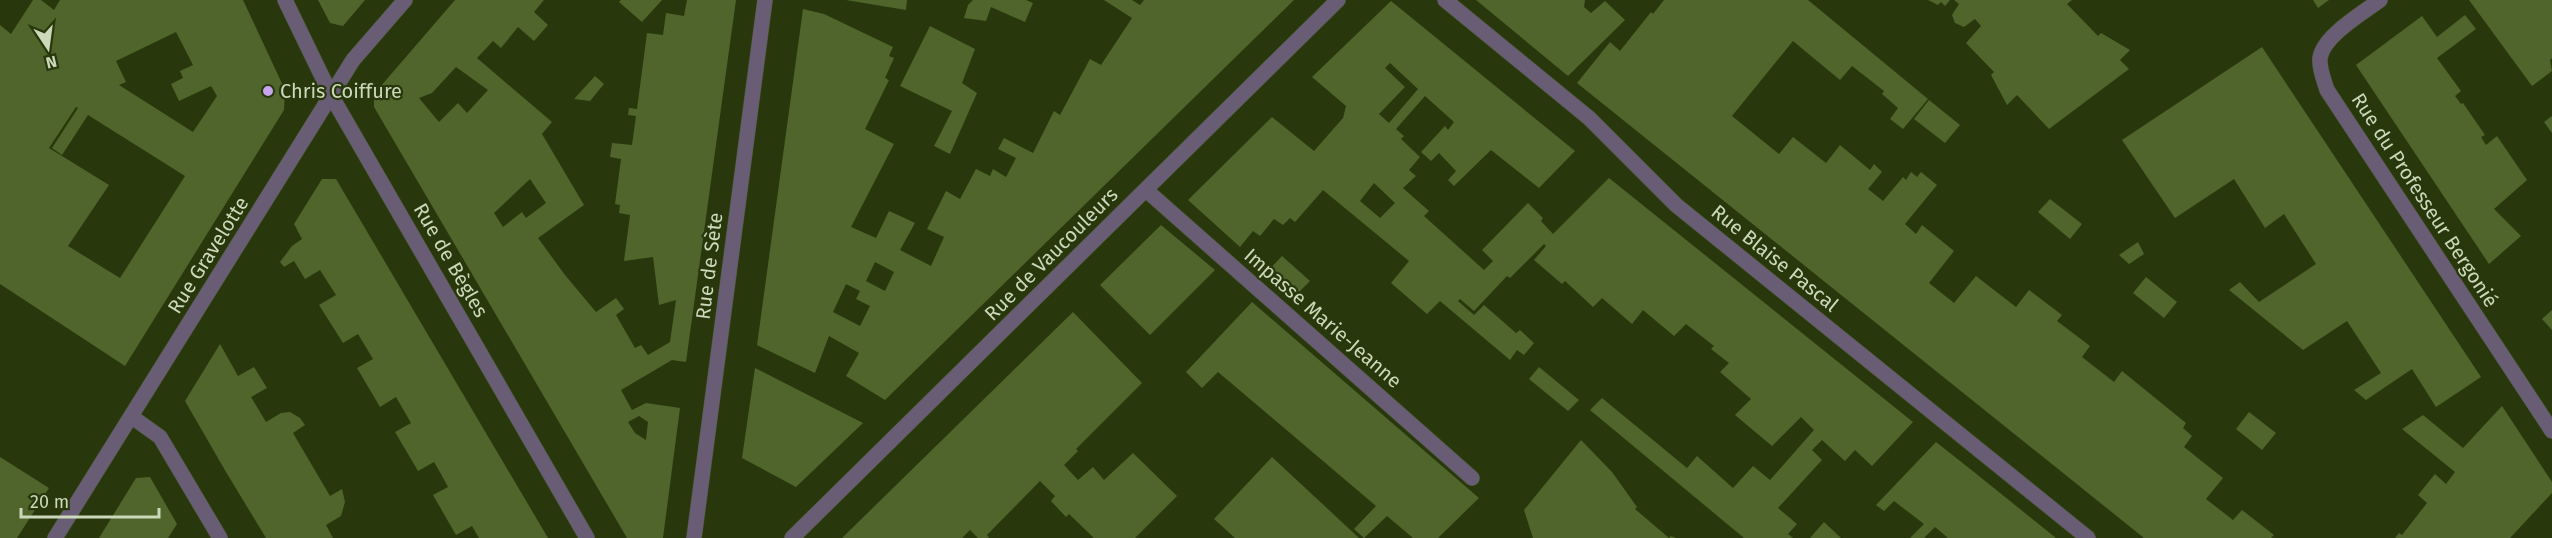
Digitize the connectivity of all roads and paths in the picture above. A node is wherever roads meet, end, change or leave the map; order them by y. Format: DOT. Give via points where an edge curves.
graph roads {
  1 [pos="285,0"];
  2 [pos="405,0"];
  3 [pos="765,0"];
  4 [pos="1338,0"];
  5 [pos="1444,0"];
  6 [pos="2380,0"];
  7 [pos="332,97"];
  8 [pos="1146,190"];
  9 [pos="132,417"];
  10 [pos="2552,431"];
  11 [pos="1472,478"];
  12 [pos="55,538"];
  13 [pos="220,538"];
  14 [pos="587,538"];
  15 [pos="694,538"];
  16 [pos="792,538"];
  17 [pos="2088,538"];
  1 -- 7 [label="street, Rue de Bègles"];
  2 -- 7 [label="street, Rue Gravelotte" via="353,60"];
  3 -- 15 [label="street, Rue de Sète"];
  4 -- 8 [label="street, Rue de Vaucouleurs"];
  5 -- 17 [label="street, Rue Blaise Pascal" via="1589,118 1676,205"];
  6 -- 10 [label="street, Rue du Professeur Bergonié" via="2327,42 2320,56 2327,90"];
  7 -- 9 [label="street, Rue Gravelotte"];
  7 -- 14 [label="street, Rue de Bègles"];
  8 -- 11 [label="street, Impasse Marie-Jeanne"];
  8 -- 16 [label="street, Rue de Vaucouleurs"];
  9 -- 12 [label="street, Rue Gravelotte"];
  9 -- 13 [label="street" via="160,437"];
}
